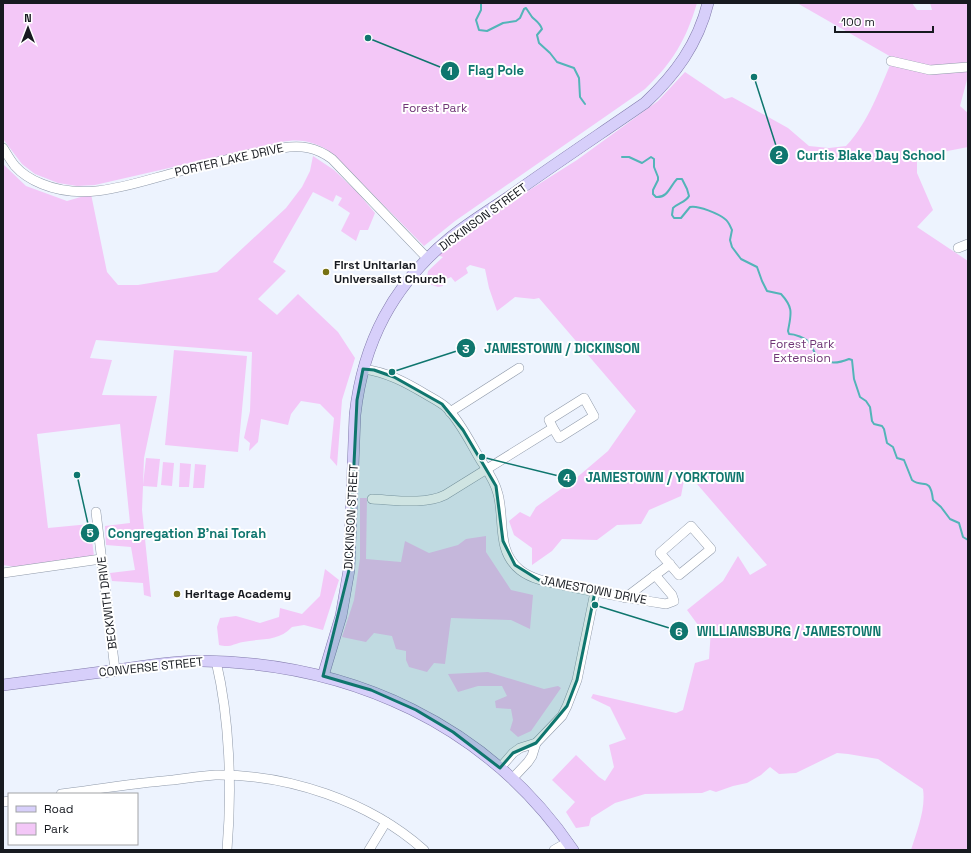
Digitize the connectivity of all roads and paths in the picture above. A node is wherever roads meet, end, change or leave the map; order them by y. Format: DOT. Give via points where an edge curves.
graph roads {
  1 [pos="708,3"];
  2 [pos="891,61"];
  3 [pos="968,68"];
  4 [pos="3,148"];
  5 [pos="968,244"];
  6 [pos="958,248"];
  7 [pos="428,259"];
  8 [pos="519,368"];
  9 [pos="363,369"];
  10 [pos="450,412"];
  11 [pos="553,428"];
  12 [pos="486,469"];
  13 [pos="372,499"];
  14 [pos="96,512"];
  15 [pos="101,559"];
  16 [pos="670,564"];
  17 [pos="3,573"];
  18 [pos="655,575"];
  19 [pos="595,592"];
  20 [pos="625,598"];
  21 [pos="216,661"];
  22 [pos="115,670"];
  23 [pos="323,676"];
  24 [pos="3,685"];
  25 [pos="536,743"];
  26 [pos="500,768"];
  27 [pos="230,776"];
  28 [pos="512,779"];
  29 [pos="69,793"];
  30 [pos="386,822"];
  31 [pos="571,846"];
  32 [pos="227,850"];
  33 [pos="368,850"];
  34 [pos="424,850"];
  35 [pos="554,850"];
  1 -- 7 [label="main road, DICKINSON STREET" via="691,47 675,72 657,92 466,226"];
  2 -- 3 [label="street" via="930,70"];
  4 -- 7 [label="street, PORTER LAKE DRIVE" via="15,166 30,178 62,190 85,192 118,187 282,148 309,148 332,159"];
  5 -- 6 [label="street"];
  7 -- 9 [label="main road, DICKINSON STREET" via="408,280 386,314 372,342"];
  8 -- 10 [label="street"];
  9 -- 10 [label="street, JAMESTOWN DRIVE" via="394,377 442,404"];
  9 -- 23 [label="main road, DICKINSON STREET" via="355,415 348,576"];
  10 -- 12 [label="street, JAMESTOWN DRIVE"];
  11 -- 11 [label="street" via="549,420 584,398 594,416 559,438"];
  11 -- 12 [label="street"];
  12 -- 13 [label="street" via="445,495 434,499"];
  12 -- 19 [label="street, JAMESTOWN DRIVE" via="498,491 503,541 506,552 515,565 539,580"];
  14 -- 15 [label="street, BECKWITH DRIVE"];
  15 -- 17 [label="street"];
  15 -- 22 [label="street, BECKWITH DRIVE"];
  16 -- 16 [label="street" via="660,553 691,526 711,549 679,575"];
  16 -- 18 [label="street"];
  18 -- 20 [label="street"];
  18 -- 20 [label="street, JAMESTOWN DRIVE" via="674,601 666,604"];
  19 -- 20 [label="street, JAMESTOWN DRIVE"];
  19 -- 25 [label="street" via="574,692 562,716"];
  21 -- 22 [label="main road, CONVERSE STREET" via="178,662"];
  21 -- 23 [label="main road, CONVERSE STREET" via="274,666"];
  21 -- 27 [label="street" via="225,712"];
  22 -- 24 [label="main road, CONVERSE STREET"];
  23 -- 26 [label="main road, CONVERSE STREET" via="371,690 416,710 453,732"];
  25 -- 26 [label="street" via="512,753"];
  25 -- 28 [label="street" via="532,756"];
  26 -- 28 [label="main road, CONVERSE STREET"];
  27 -- 29 [label="street" via="202,776"];
  27 -- 30 [label="street" via="278,781 308,788 355,805"];
  27 -- 32 [label="street"];
  28 -- 31 [label="main road, CONVERSE STREET"];
  30 -- 33 [label="street"];
  30 -- 34 [label="street" via="408,835"];
  31 -- 35 [label="street"];
}
